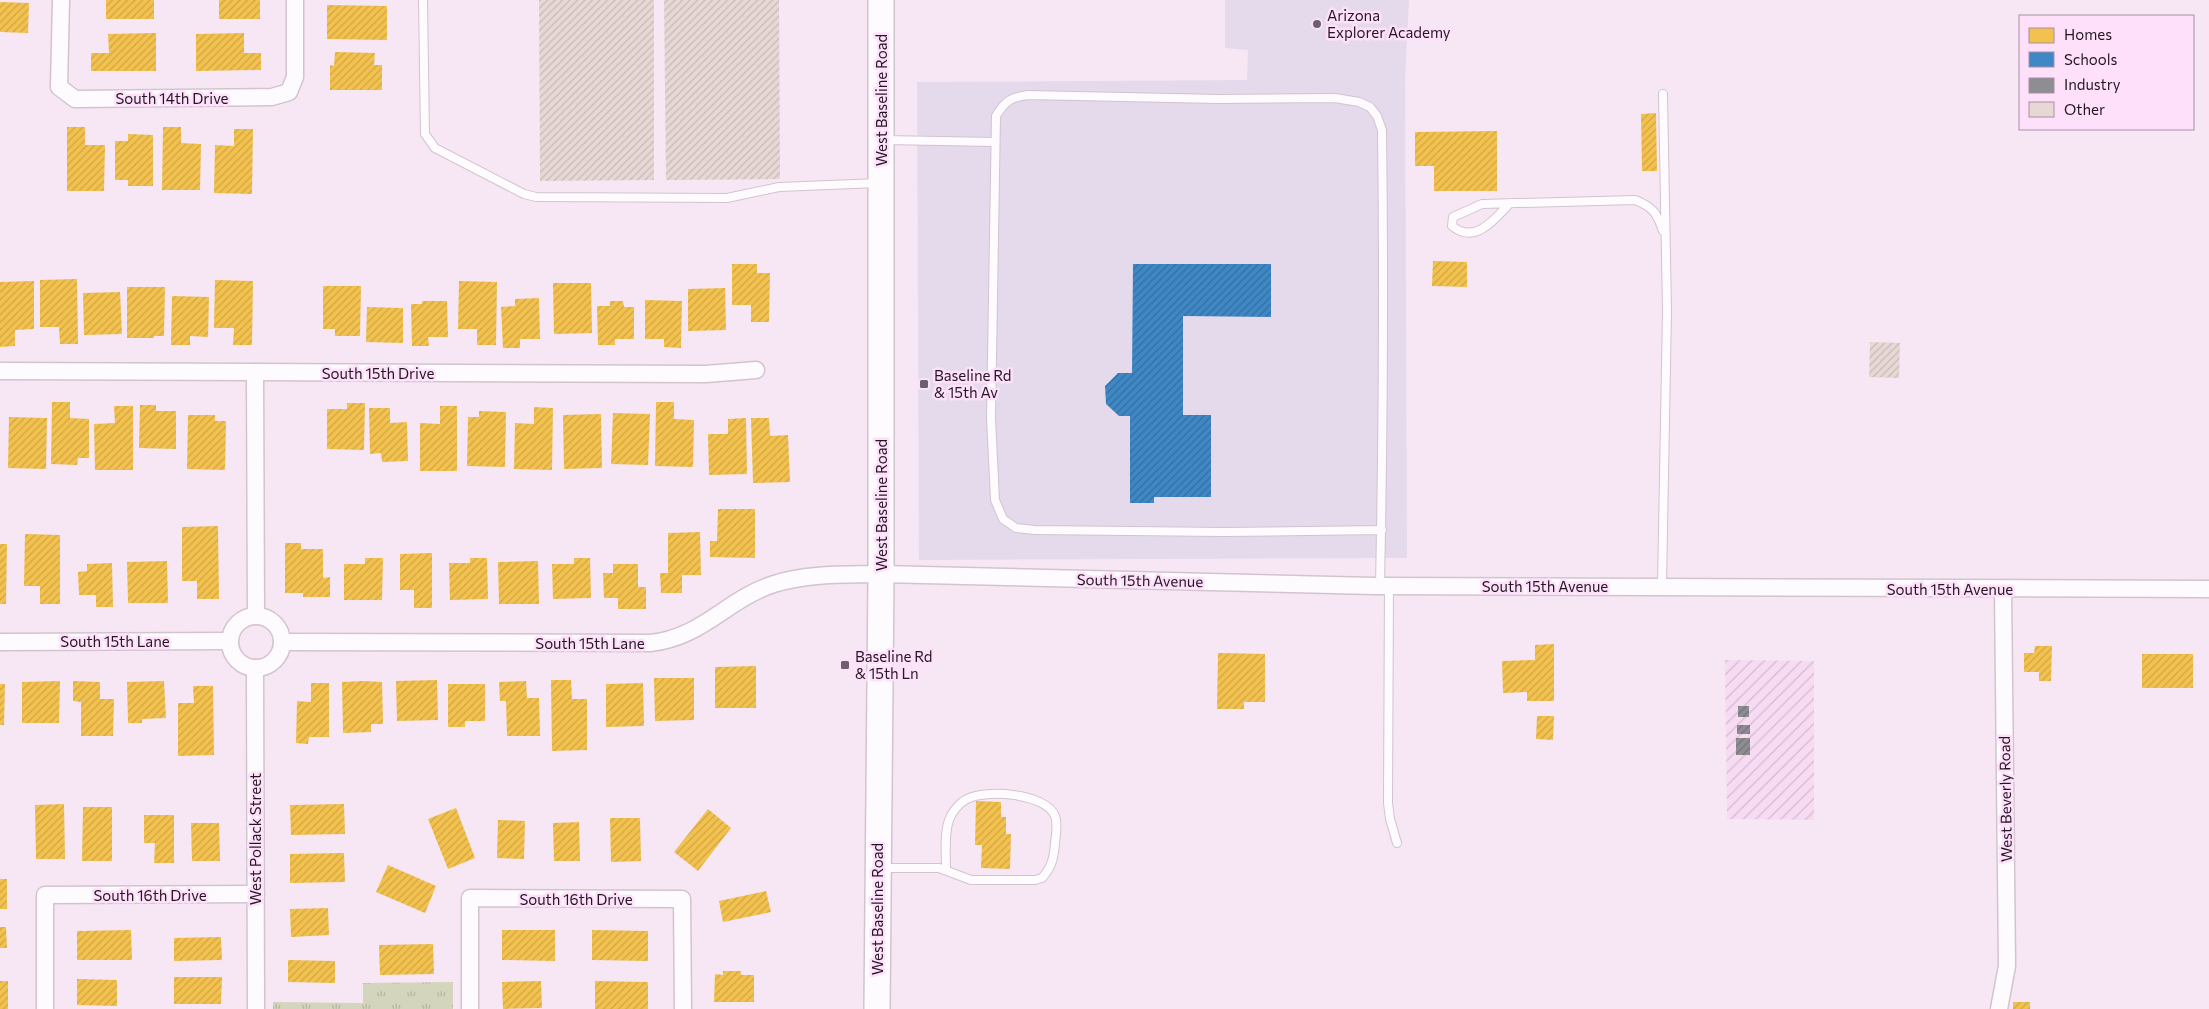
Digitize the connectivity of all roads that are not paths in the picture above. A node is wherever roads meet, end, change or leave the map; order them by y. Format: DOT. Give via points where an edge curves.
graph roads {
  1 [pos="61,0"];
  2 [pos="295,0"];
  3 [pos="423,0"];
  4 [pos="881,0"];
  5 [pos="1663,94"];
  6 [pos="881,140"];
  7 [pos="995,142"];
  8 [pos="881,183"];
  9 [pos="1510,203"];
  10 [pos="1665,240"];
  11 [pos="756,370"];
  12 [pos="0,371"];
  13 [pos="255,372"];
  14 [pos="1382,530"];
  15 [pos="881,574"];
  16 [pos="1662,585"];
  17 [pos="1385,586"];
  18 [pos="2003,589"];
  19 [pos="2209,589"];
  20 [pos="256,616"];
  21 [pos="230,641"];
  22 [pos="0,642"];
  23 [pos="282,642"];
  24 [pos="255,668"];
  25 [pos="1397,843"];
  26 [pos="877,868"];
  27 [pos="946,870"];
  28 [pos="256,894"];
  29 [pos="1999,1008"];
  30 [pos="45,1009"];
  31 [pos="256,1009"];
  32 [pos="470,1009"];
  33 [pos="683,1009"];
  34 [pos="877,1009"];
  1 -- 2 [label="street, South 14th Drive" via="59,87 75,98 272,97 288,92 295,77"];
  3 -- 8 [label="lane" via="425,134 435,148 524,194 536,197 727,198 778,187"];
  4 -- 6 [label="main road, West Baseline Road"];
  5 -- 10 [label="lane"];
  6 -- 7 [label="lane"];
  6 -- 8 [label="main road, West Baseline Road"];
  7 -- 14 [label="lane" via="991,418 994,500 1003,519 1016,528 1035,530"];
  7 -- 14 [label="lane" via="996,116 1013,96 1335,98 1370,106 1382,130"];
  8 -- 15 [label="main road, West Baseline Road"];
  9 -- 9 [label="lane" via="1482,204 1463,211 1452,216 1452,226 1459,232 1468,233 1485,228"];
  9 -- 10 [label="lane" via="1635,200 1650,206 1660,221"];
  10 -- 16 [label="lane"];
  11 -- 13 [label="street, South 15th Drive" via="706,374"];
  12 -- 13 [label="street, South 15th Drive"];
  13 -- 20 [label="street"];
  14 -- 17 [label="lane"];
  15 -- 17 [label="street, South 15th Avenue"];
  15 -- 23 [label="street, South 15th Lane" via="816,576 774,584 751,594 684,636 669,641"];
  15 -- 26 [label="main road, West Baseline Road"];
  16 -- 17 [label="street, South 15th Avenue"];
  16 -- 18 [label="street, South 15th Avenue"];
  17 -- 25 [label="lane" via="1388,803"];
  18 -- 19 [label="street, South 15th Avenue"];
  18 -- 29 [label="street, West Beverly Road" via="2007,966"];
  20 -- 21 [label="street" via="241,620 235,626"];
  20 -- 23 [label="street" via="264,617 277,627"];
  21 -- 22 [label="street, South 15th Lane"];
  21 -- 24 [label="street" via="237,660"];
  23 -- 24 [label="street" via="274,661"];
  24 -- 28 [label="street, West Pollack Street"];
  26 -- 27 [label="lane"];
  26 -- 34 [label="main road, West Baseline Road"];
  27 -- 27 [label="lane" via="971,880 1042,878 1054,860 1055,816 1048,806 1030,797 977,796 966,800 949,820"];
  28 -- 30 [label="street, South 16th Drive" via="45,895"];
  28 -- 31 [label="street, West Pollack Street"];
  32 -- 33 [label="street, South 16th Drive" via="470,898 682,899"];
}
